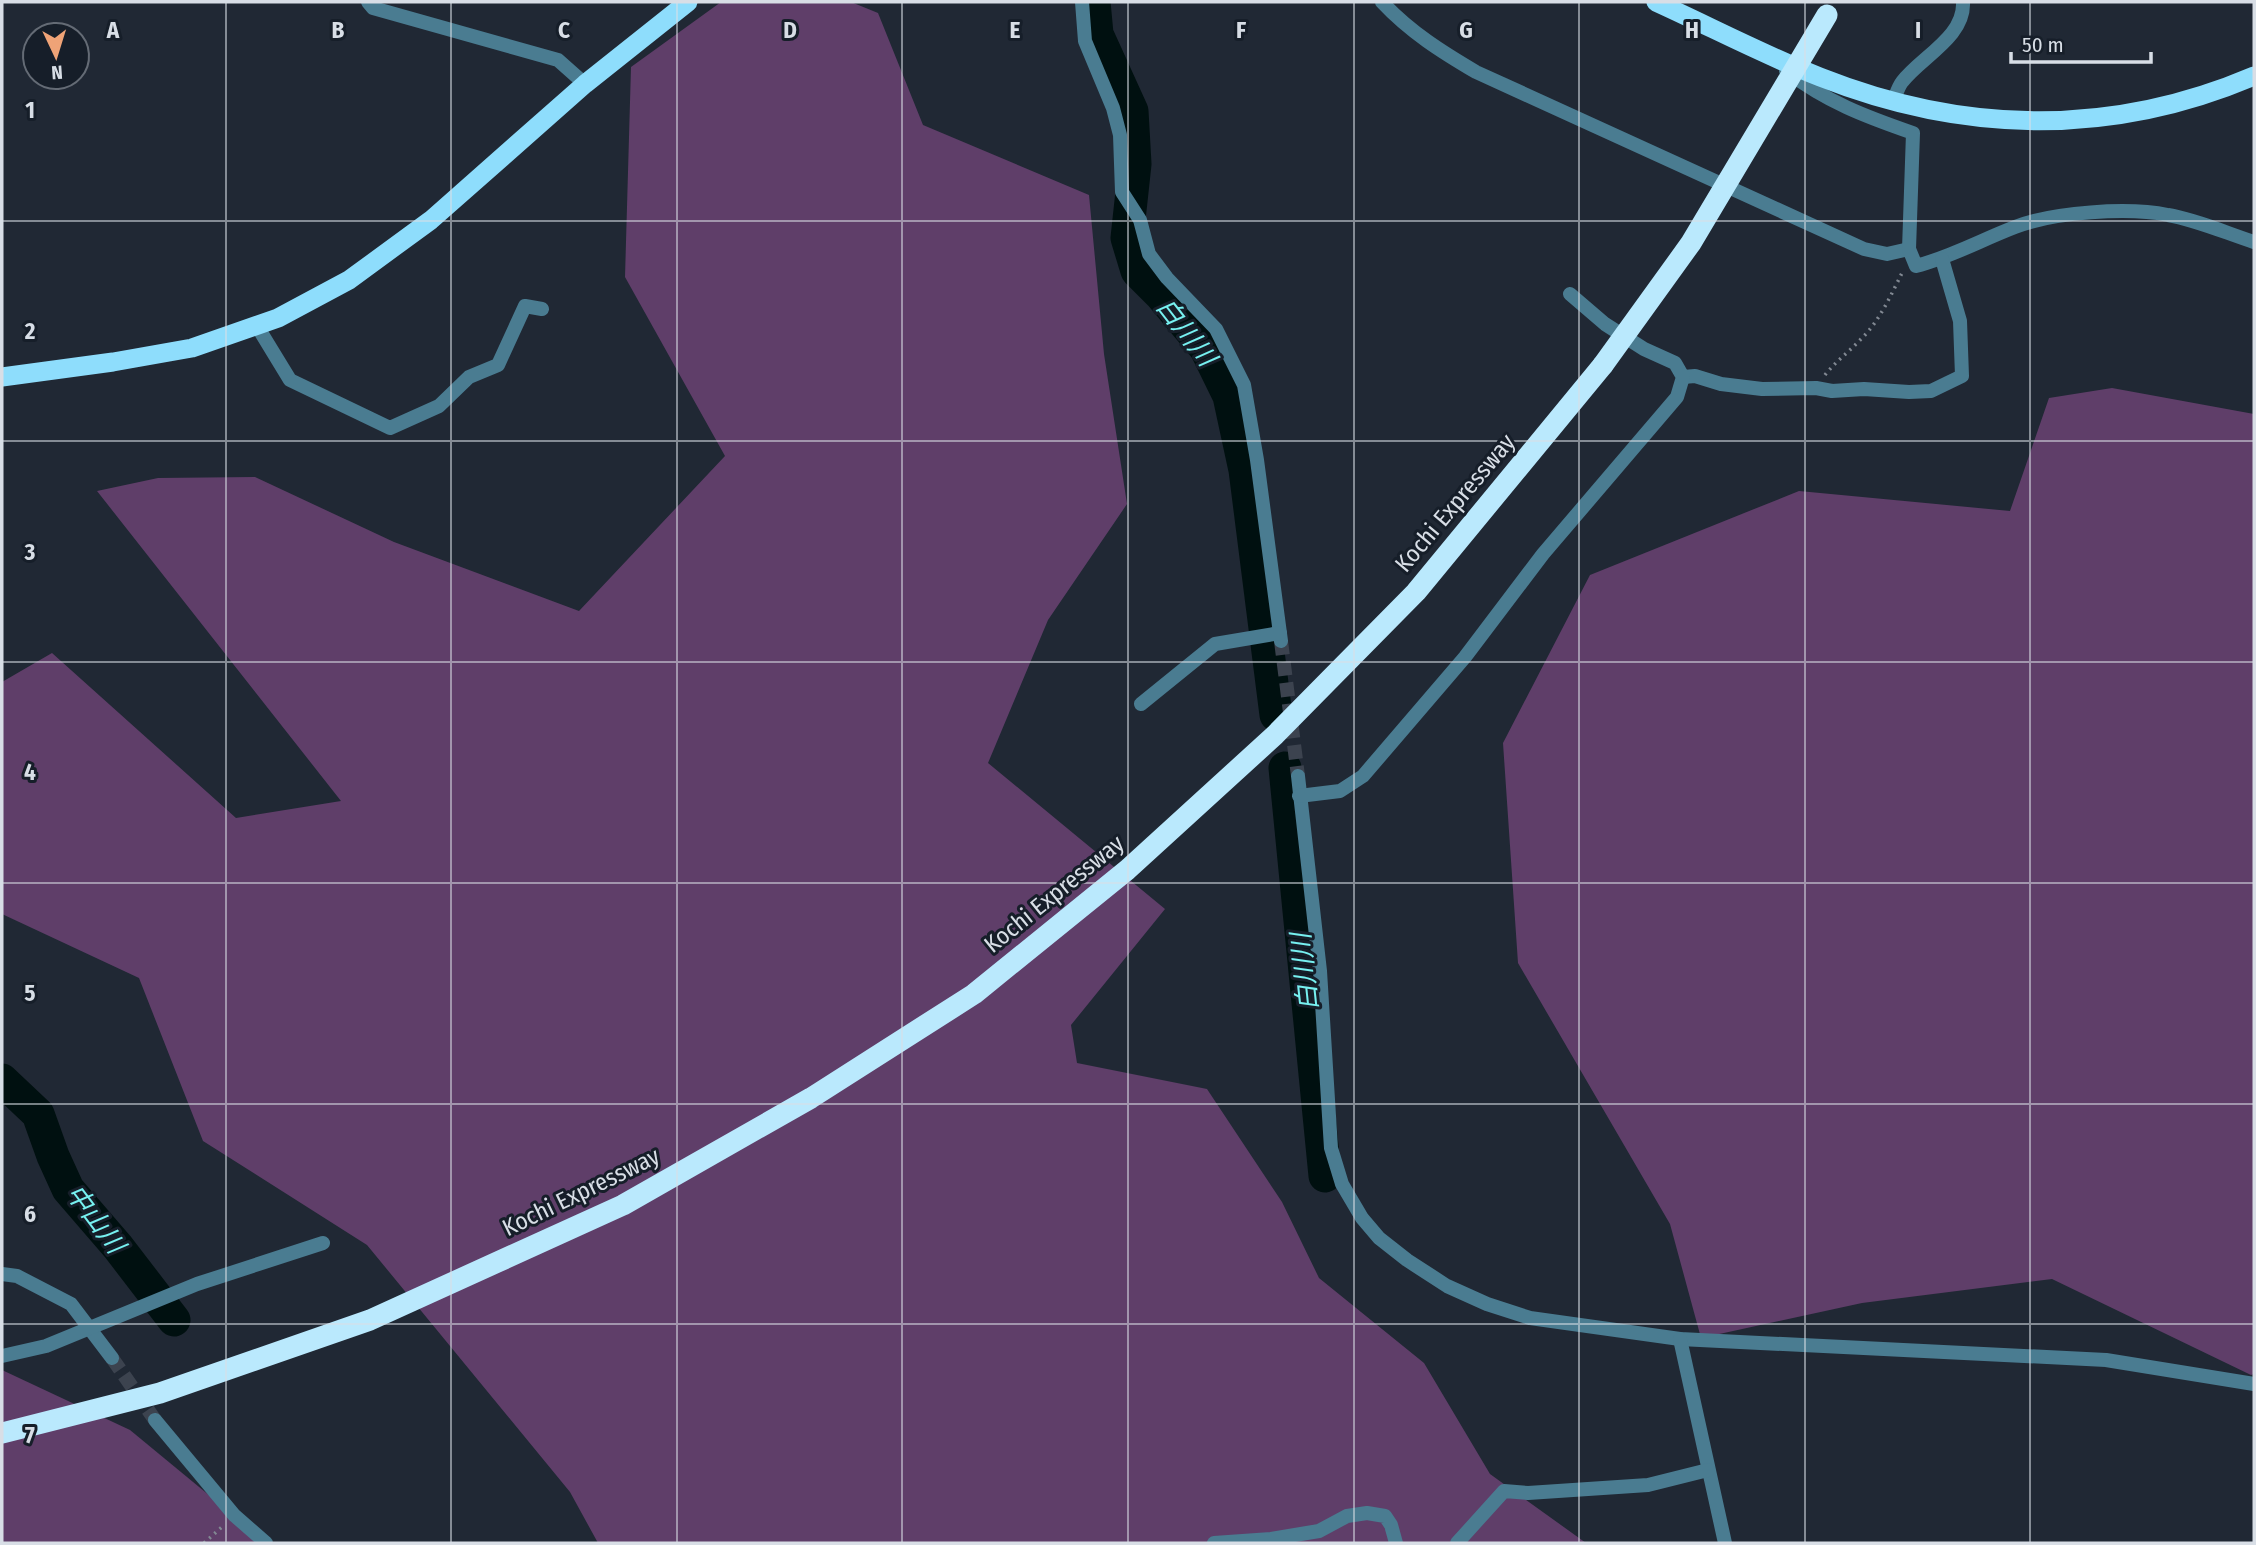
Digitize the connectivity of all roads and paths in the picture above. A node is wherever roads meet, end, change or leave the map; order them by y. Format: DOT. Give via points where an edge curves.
graph roads {
  1 [pos="368,2"];
  2 [pos="688,2"];
  3 [pos="1082,2"];
  4 [pos="1382,2"];
  5 [pos="1656,2"];
  6 [pos="1963,2"];
  7 [pos="1830,9"];
  8 [pos="1756,49"];
  9 [pos="2254,76"];
  10 [pos="585,84"];
  11 [pos="1893,102"];
  12 [pos="2254,242"];
  13 [pos="1909,249"];
  14 [pos="1942,260"];
  15 [pos="1916,266"];
  16 [pos="1570,294"];
  17 [pos="542,309"];
  18 [pos="257,326"];
  19 [pos="2,377"];
  20 [pos="1683,377"];
  21 [pos="1816,388"];
  22 [pos="1141,704"];
  23 [pos="1298,776"];
  24 [pos="1299,796"];
  25 [pos="323,1243"];
  26 [pos="2,1274"];
  27 [pos="90,1327"];
  28 [pos="1680,1339"];
  29 [pos="2,1356"];
  30 [pos="112,1358"];
  31 [pos="2254,1384"];
  32 [pos="155,1420"];
  33 [pos="2,1433"];
  34 [pos="1708,1470"];
  35 [pos="234,1515"];
  36 [pos="204,1543"];
  37 [pos="267,1543"];
  38 [pos="1214,1543"];
  39 [pos="1396,1543"];
  40 [pos="1457,1543"];
  41 [pos="1726,1543"];
  1 -- 10 [label="street" via="373,8 558,60"];
  2 -- 10 [label="highway"];
  3 -- 22 [label="street" via="1084,41 1120,135 1122,191 1140,220 1149,254 1216,330 1244,385 1281,637 1254,636 1215,644"];
  4 -- 13 [label="street" via="1430,44 1488,78 1864,249 1887,254"];
  5 -- 8 [label="highway"];
  6 -- 11 [label="street" via="1964,13 1952,33 1900,83"];
  7 -- 33 [label="highway, Kochi Expressway, bridge" via="1691,243 1603,365 1416,592 1275,736 1127,870 974,994 811,1098 623,1205 370,1320 160,1393"];
  8 -- 11 [label="highway"];
  8 -- 13 [label="street" via="1809,89 1852,112 1913,133"];
  9 -- 11 [label="highway" via="2216,92 2124,115 2049,122 1978,118"];
  10 -- 18 [label="highway" via="431,220 349,280"];
  12 -- 14 [label="street" via="2167,215 2065,214 2016,226"];
  13 -- 15 [label="street"];
  14 -- 15 [label="street"];
  14 -- 21 [label="street" via="1960,321 1962,376 1931,391 1909,393"];
  15 -- 21 [label="path" via="1903,270 1863,338 1834,363"];
  16 -- 20 [label="street" via="1605,324 1675,363"];
  17 -- 18 [label="street" via="525,306 498,365 469,377 439,406 390,428 290,380"];
  18 -- 19 [label="highway" via="192,348"];
  20 -- 21 [label="street" via="1762,389"];
  20 -- 24 [label="street" via="1677,397 1363,776 1340,791"];
  23 -- 24 [label="street"];
  24 -- 28 [label="street" via="1320,971 1331,1149 1342,1184 1362,1218 1407,1261 1487,1304 1530,1318"];
  25 -- 27 [label="street" via="197,1284"];
  26 -- 27 [label="street" via="17,1276 71,1304"];
  27 -- 29 [label="street" via="46,1346"];
  27 -- 30 [label="street"];
  28 -- 31 [label="street" via="2106,1360"];
  28 -- 34 [label="street"];
  32 -- 35 [label="street"];
  34 -- 40 [label="street" via="1648,1485 1504,1491"];
  34 -- 41 [label="street"];
  35 -- 36 [label="path"];
  35 -- 37 [label="street"];
  38 -- 39 [label="street" via="1320,1531 1346,1516 1367,1513 1385,1516"];
}
